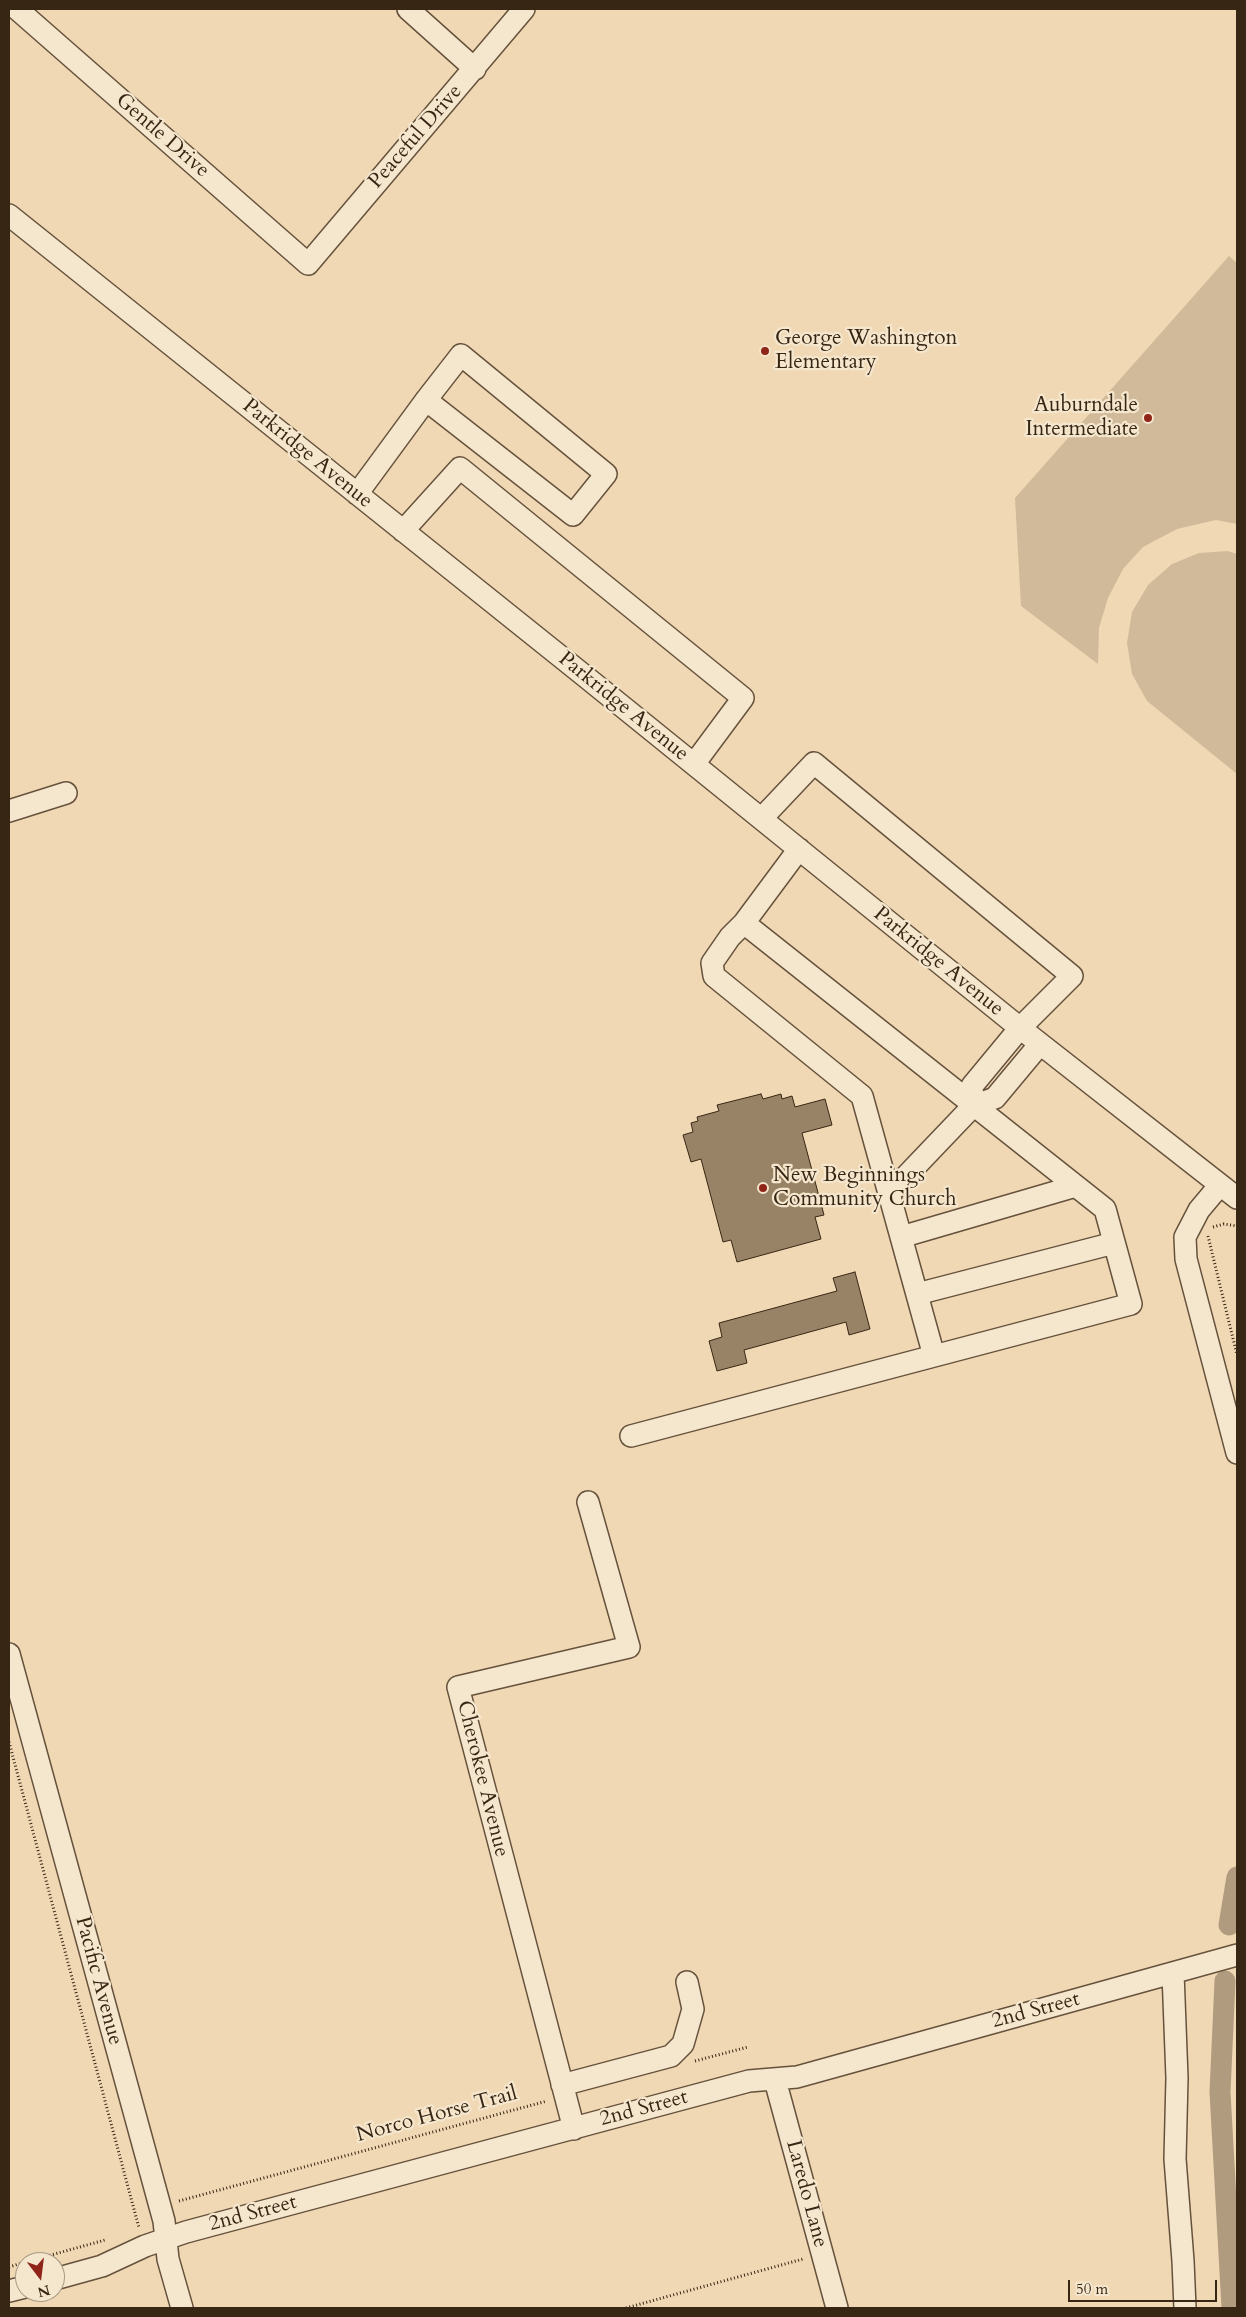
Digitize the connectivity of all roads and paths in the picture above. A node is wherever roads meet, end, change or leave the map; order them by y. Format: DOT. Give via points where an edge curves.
graph roads {
  1 [pos="17,9"];
  2 [pos="408,9"];
  3 [pos="524,9"];
  4 [pos="475,68"];
  5 [pos="9,215"];
  6 [pos="308,264"];
  7 [pos="426,400"];
  8 [pos="357,494"];
  9 [pos="403,531"];
  10 [pos="694,764"];
  11 [pos="66,793"];
  12 [pos="9,811"];
  13 [pos="762,818"];
  14 [pos="800,848"];
  15 [pos="744,923"];
  16 [pos="1020,1028"];
  17 [pos="1040,1044"];
  18 [pos="973,1106"];
  19 [pos="1220,1185"];
  20 [pos="1076,1186"];
  21 [pos="889,1194"];
  22 [pos="1237,1198"];
  23 [pos="1237,1226"];
  24 [pos="901,1237"];
  25 [pos="1114,1243"];
  26 [pos="917,1294"];
  27 [pos="1237,1355"];
  28 [pos="934,1356"];
  29 [pos="631,1436"];
  30 [pos="1237,1453"];
  31 [pos="588,1502"];
  32 [pos="9,1654"];
  33 [pos="9,1742"];
  34 [pos="1237,1955"];
  35 [pos="1173,1973"];
  36 [pos="686,1982"];
  37 [pos="748,2047"];
  38 [pos="691,2062"];
  39 [pos="775,2080"];
  40 [pos="564,2091"];
  41 [pos="574,2129"];
  42 [pos="160,2206"];
  43 [pos="134,2212"];
  44 [pos="137,2222"];
  45 [pos="108,2239"];
  46 [pos="139,2239"];
  47 [pos="166,2239"];
  48 [pos="62,2252"];
  49 [pos="808,2265"];
  50 [pos="65,2276"];
  51 [pos="182,2308"];
  52 [pos="626,2308"];
  53 [pos="837,2308"];
  54 [pos="1185,2308"];
  1 -- 6 [label="street, Gentle Drive"];
  2 -- 4 [label="street"];
  3 -- 4 [label="street, Peaceful Drive"];
  4 -- 6 [label="street, Peaceful Drive"];
  5 -- 8 [label="street, Parkridge Avenue"];
  7 -- 7 [label="street" via="461,355 606,474 573,515"];
  7 -- 8 [label="street"];
  8 -- 9 [label="street, Parkridge Avenue"];
  9 -- 10 [label="street, Parkridge Avenue"];
  9 -- 10 [label="street" via="460,468 743,698"];
  10 -- 13 [label="street, Parkridge Avenue"];
  11 -- 12 [label="street"];
  13 -- 14 [label="street, Parkridge Avenue"];
  13 -- 16 [label="street" via="814,763 1072,976"];
  14 -- 15 [label="street"];
  14 -- 16 [label="street, Parkridge Avenue"];
  15 -- 18 [label="street"];
  15 -- 21 [label="street" via="730,936 712,963 714,976 862,1096"];
  16 -- 17 [label="street, Parkridge Avenue"];
  16 -- 18 [label="street" via="972,1086"];
  17 -- 18 [label="street" via="995,1098"];
  17 -- 19 [label="street, Parkridge Avenue"];
  18 -- 20 [label="street"];
  18 -- 21 [label="street"];
  19 -- 22 [label="street, Parkridge Avenue"];
  19 -- 30 [label="street" via="1199,1210 1185,1237 1186,1259"];
  20 -- 24 [label="street"];
  20 -- 25 [label="street" via="1105,1209"];
  21 -- 24 [label="street"];
  23 -- 27 [label="path" via="1224,1224 1212,1227 1208,1235"];
  24 -- 26 [label="street"];
  25 -- 26 [label="street"];
  25 -- 28 [label="street" via="1131,1304"];
  26 -- 28 [label="street"];
  28 -- 29 [label="street"];
  31 -- 40 [label="street, Cherokee Avenue" via="629,1647 458,1687"];
  32 -- 42 [label="street, Pacific Avenue"];
  33 -- 43 [label="path"];
  34 -- 35 [label="street, 2nd Street"];
  35 -- 39 [label="street, 2nd Street" via="796,2077"];
  35 -- 54 [label="street" via="1177,2078 1175,2159"];
  36 -- 40 [label="street" via="693,2009 683,2044 671,2056"];
  37 -- 38 [label="path"];
  39 -- 41 [label="street, 2nd Street" via="749,2081"];
  39 -- 53 [label="street, Laredo Lane"];
  40 -- 41 [label="street, Cherokee Avenue"];
  40 -- 42 [label="path, Norco Horse Trail"];
  41 -- 47 [label="street, 2nd Street"];
  42 -- 43 [label="path, Norco Horse Trail"];
  42 -- 47 [label="street, Pacific Avenue"];
  43 -- 44 [label="path"];
  44 -- 46 [label="path"];
  44 -- 46 [label="path"];
  45 -- 48 [label="path"];
  46 -- 47 [label="street, 2nd Street"];
  46 -- 50 [label="street, 2nd Street" via="102,2266"];
  47 -- 51 [label="street, Pacific Avenue" via="168,2259"];
  49 -- 52 [label="path" via="804,2259"];
}
